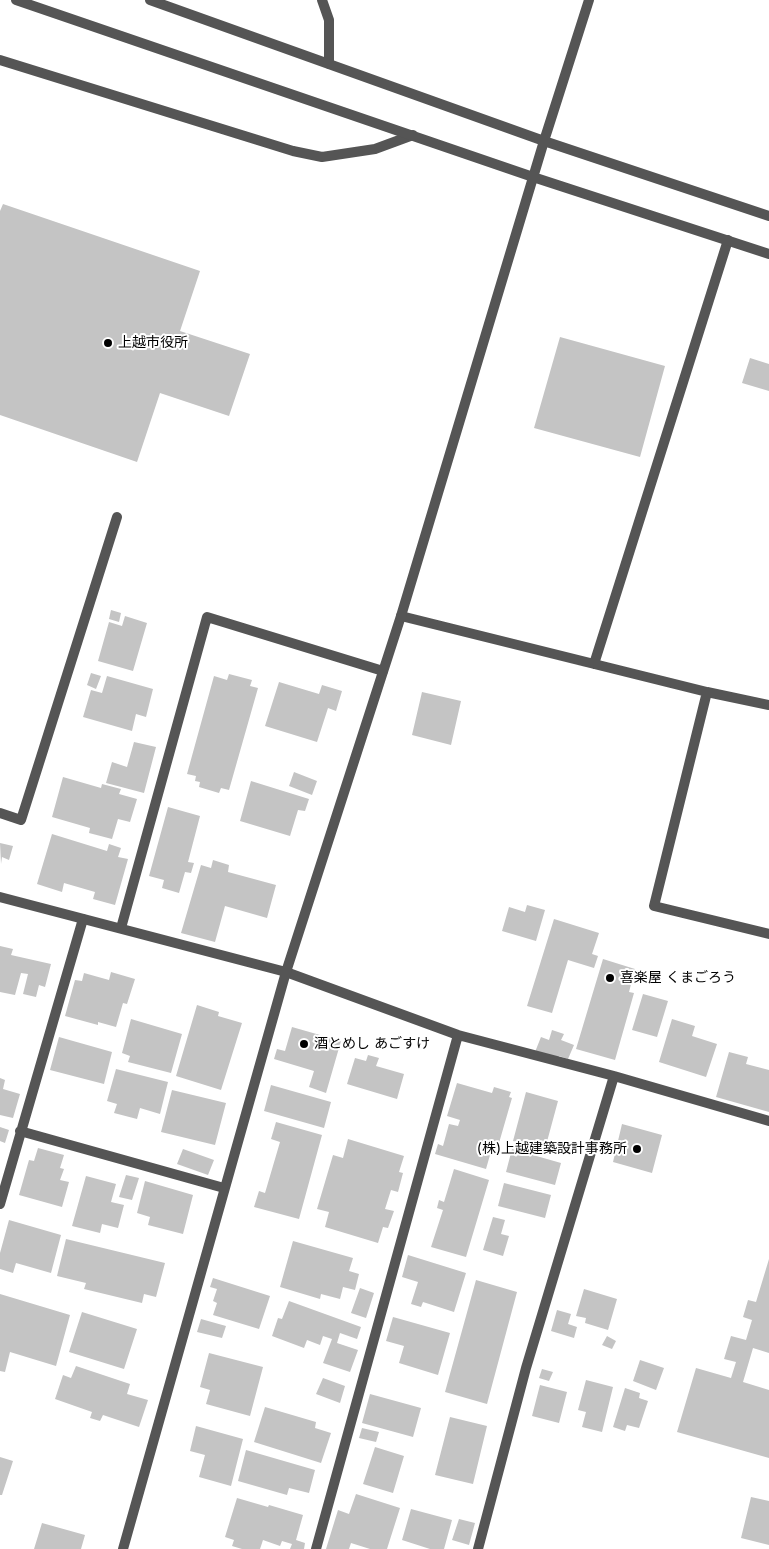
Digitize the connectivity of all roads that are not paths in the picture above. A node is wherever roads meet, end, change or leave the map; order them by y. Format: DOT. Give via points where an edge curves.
graph roads {
  1 [pos="16,0"];
  2 [pos="150,0"];
  3 [pos="322,0"];
  4 [pos="589,0"];
  5 [pos="0,60"];
  6 [pos="329,64"];
  7 [pos="413,135"];
  8 [pos="544,141"];
  9 [pos="533,177"];
  10 [pos="769,216"];
  11 [pos="728,240"];
  12 [pos="769,254"];
  13 [pos="117,517"];
  14 [pos="401,616"];
  15 [pos="594,664"];
  16 [pos="383,671"];
  17 [pos="707,692"];
  18 [pos="769,706"];
  19 [pos="0,813"];
  20 [pos="0,897"];
  21 [pos="83,919"];
  22 [pos="121,928"];
  23 [pos="769,934"];
  24 [pos="286,972"];
  25 [pos="458,1035"];
  26 [pos="614,1076"];
  27 [pos="769,1121"];
  28 [pos="20,1131"];
  29 [pos="224,1188"];
  30 [pos="0,1204"];
  31 [pos="123,1549"];
  32 [pos="316,1549"];
  33 [pos="478,1549"];
  1 -- 7 [label="street"];
  2 -- 6 [label="street"];
  3 -- 6 [label="street" via="329,20"];
  4 -- 8 [label="street"];
  5 -- 7 [label="street" via="293,151 322,157 375,149"];
  6 -- 8 [label="street"];
  7 -- 9 [label="street"];
  8 -- 9 [label="street"];
  8 -- 10 [label="street"];
  9 -- 11 [label="street"];
  9 -- 14 [label="street"];
  11 -- 12 [label="street"];
  11 -- 15 [label="street"];
  13 -- 19 [label="street" via="21,820"];
  14 -- 15 [label="street"];
  14 -- 16 [label="street"];
  15 -- 17 [label="street"];
  16 -- 22 [label="street" via="207,617"];
  16 -- 24 [label="street"];
  17 -- 18 [label="street"];
  17 -- 23 [label="street" via="654,906"];
  20 -- 21 [label="street"];
  21 -- 22 [label="street"];
  21 -- 28 [label="street"];
  22 -- 24 [label="street"];
  24 -- 25 [label="street"];
  24 -- 29 [label="street"];
  25 -- 26 [label="street"];
  25 -- 32 [label="street"];
  26 -- 27 [label="street"];
  26 -- 33 [label="street" via="526,1368"];
  28 -- 29 [label="street"];
  28 -- 30 [label="street"];
  29 -- 31 [label="street"];
}
